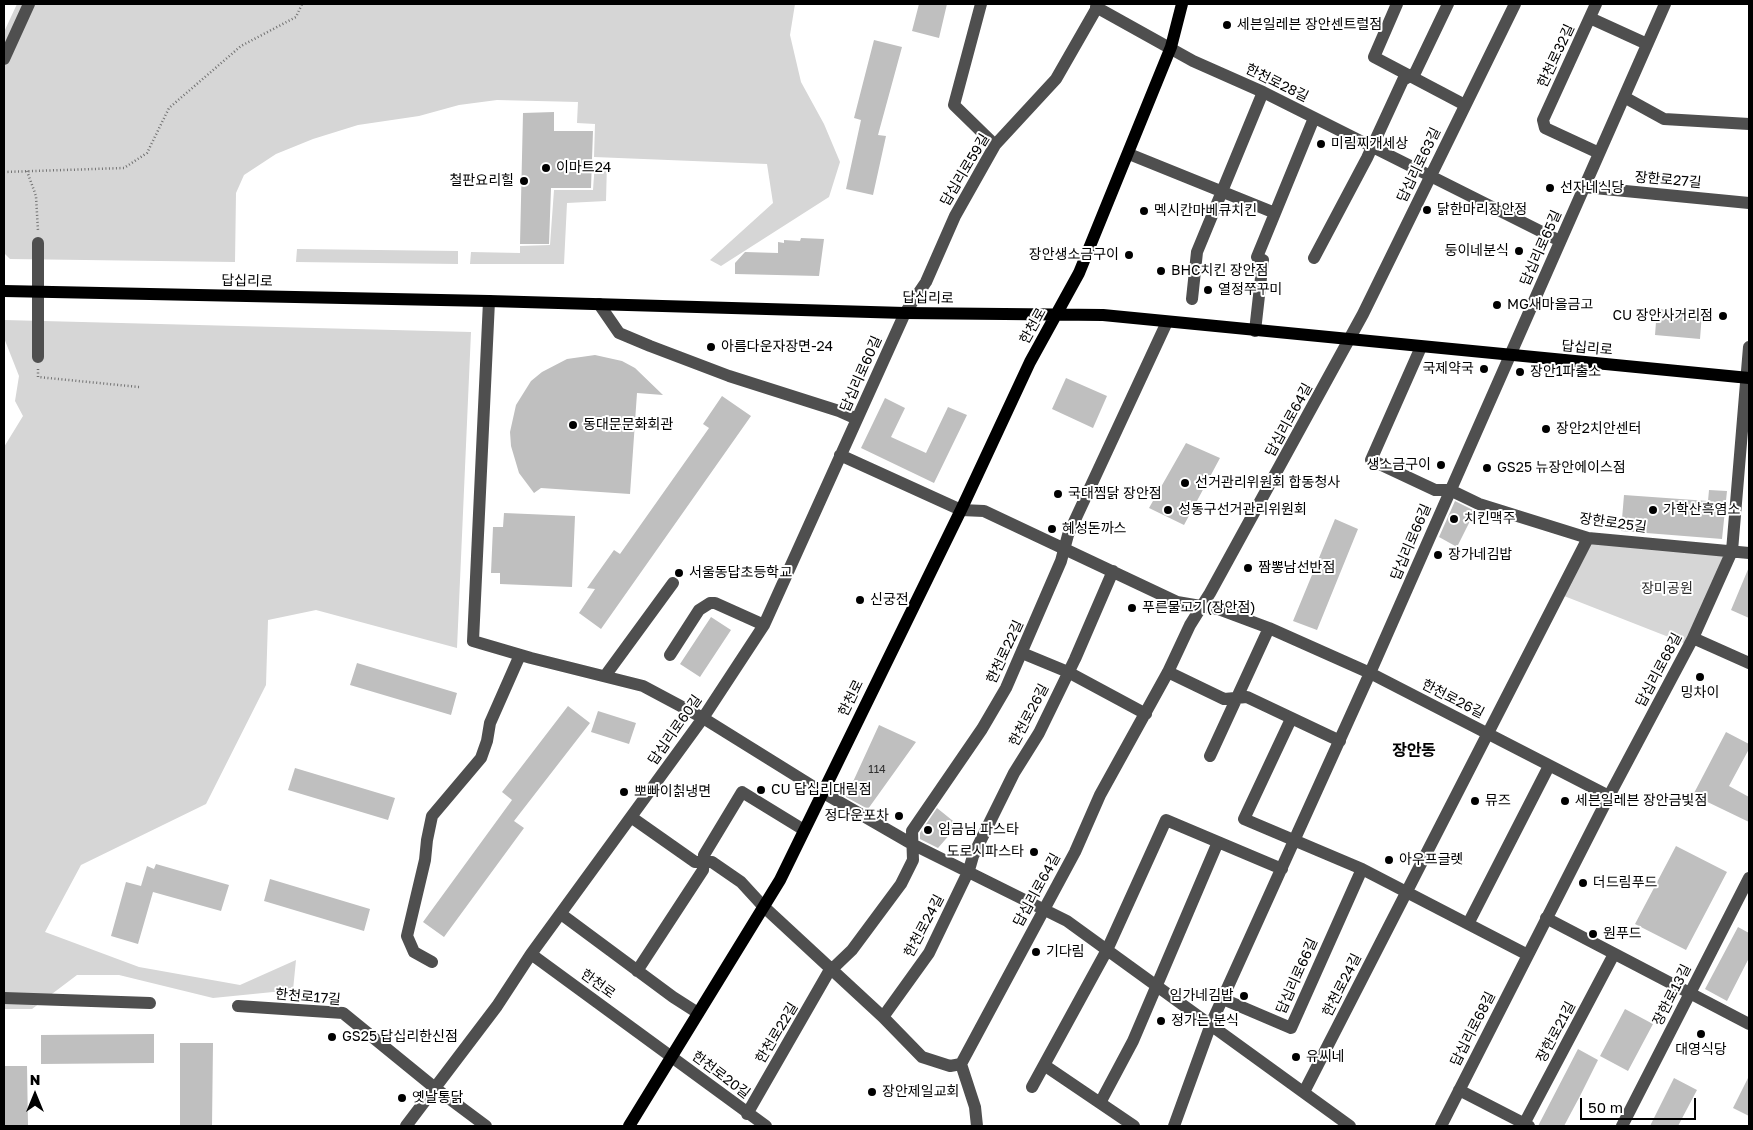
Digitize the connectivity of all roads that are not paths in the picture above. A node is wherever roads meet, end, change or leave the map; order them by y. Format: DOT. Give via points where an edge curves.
graph roads {
  1 [pos="29,4"];
  2 [pos="981,4"];
  3 [pos="1182,4"];
  4 [pos="1397,4"];
  5 [pos="1448,4"];
  6 [pos="1515,4"];
  7 [pos="1596,4"];
  8 [pos="1665,4"];
  9 [pos="1097,6"];
  10 [pos="1590,18"];
  11 [pos="1647,44"];
  12 [pos="1171,47"];
  13 [pos="4,59"];
  14 [pos="1409,76"];
  15 [pos="1263,92"];
  16 [pos="1624,97"];
  17 [pos="1465,105"];
  18 [pos="1314,118"];
  19 [pos="1749,124"];
  20 [pos="995,145"];
  21 [pos="1371,146"];
  22 [pos="1599,153"];
  23 [pos="1129,154"];
  24 [pos="1429,177"];
  25 [pos="1584,187"];
  26 [pos="1221,192"];
  27 [pos="1749,203"];
  28 [pos="1275,213"];
  29 [pos="1560,241"];
  30 [pos="38,243"];
  31 [pos="1314,258"];
  32 [pos="4,291"];
  33 [pos="1192,299"];
  34 [pos="489,301"];
  35 [pos="599,304"];
  36 [pos="905,313"];
  37 [pos="1056,315"];
  38 [pos="1167,322"];
  39 [pos="1255,331"];
  40 [pos="1350,340"];
  41 [pos="1749,347"];
  42 [pos="1421,348"];
  43 [pos="1510,355"];
  44 [pos="38,357"];
  45 [pos="1748,378"];
  46 [pos="857,419"];
  47 [pos="840,455"];
  48 [pos="1450,490"];
  49 [pos="961,510"];
  50 [pos="1588,538"];
  51 [pos="1065,548"];
  52 [pos="1732,551"];
  53 [pos="1749,552"];
  54 [pos="1113,571"];
  55 [pos="673,583"];
  56 [pos="1200,607"];
  57 [pos="764,625"];
  58 [pos="1269,628"];
  59 [pos="1693,638"];
  60 [pos="1022,653"];
  61 [pos="520,655"];
  62 [pos="670,655"];
  63 [pos="1749,663"];
  64 [pos="1068,672"];
  65 [pos="1168,672"];
  66 [pos="1370,673"];
  67 [pos="605,676"];
  68 [pos="1236,698"];
  69 [pos="1146,714"];
  70 [pos="703,718"];
  71 [pos="1291,719"];
  72 [pos="1488,734"];
  73 [pos="1340,741"];
  74 [pos="1210,756"];
  75 [pos="1549,766"];
  76 [pos="822,792"];
  77 [pos="1609,796"];
  78 [pos="632,817"];
  79 [pos="804,830"];
  80 [pos="1218,842"];
  81 [pos="1294,842"];
  82 [pos="912,844"];
  83 [pos="704,862"];
  84 [pos="1282,869"];
  85 [pos="1362,869"];
  86 [pos="969,870"];
  87 [pos="1749,878"];
  88 [pos="1407,892"];
  89 [pos="763,906"];
  90 [pos="1042,910"];
  91 [pos="560,914"];
  92 [pos="1546,918"];
  93 [pos="1468,924"];
  94 [pos="1107,950"];
  95 [pos="531,954"];
  96 [pos="1614,954"];
  97 [pos="1528,955"];
  98 [pos="432,962"];
  99 [pos="833,969"];
  100 [pos="637,971"];
  101 [pos="1157,986"];
  102 [pos="1689,995"];
  103 [pos="4,998"];
  104 [pos="1223,999"];
  105 [pos="150,1003"];
  106 [pos="238,1006"];
  107 [pos="698,1013"];
  108 [pos="883,1017"];
  109 [pos="1211,1024"];
  110 [pos="1749,1024"];
  111 [pos="671,1056"];
  112 [pos="961,1064"];
  113 [pos="1044,1065"];
  114 [pos="1032,1086"];
  115 [pos="434,1088"];
  116 [pos="1459,1090"];
  117 [pos="1304,1092"];
  118 [pos="1100,1103"];
  119 [pos="751,1119"];
  120 [pos="1527,1125"];
  121 [pos="406,1126"];
  122 [pos="486,1126"];
  123 [pos="629,1126"];
  124 [pos="766,1126"];
  125 [pos="977,1126"];
  126 [pos="1134,1126"];
  127 [pos="1174,1126"];
  128 [pos="1350,1126"];
  129 [pos="1440,1126"];
  130 [pos="1622,1126"];
  1 -- 13 [label="street"];
  2 -- 20 [label="street" via="954,105"];
  3 -- 12 [label="main road, 한천로"];
  4 -- 14 [label="street" via="1374,57"];
  5 -- 14 [label="street" via="1415,73"];
  6 -- 17 [label="street, 답십리로63길"];
  7 -- 10 [label="street, 한천로32길"];
  8 -- 11 [label="street, 답십리로65길"];
  9 -- 12 [label="street, 한천로28길"];
  9 -- 20 [label="street, 답십리로59길" via="1056,79"];
  10 -- 11 [label="street"];
  10 -- 22 [label="street, 한천로32길" via="1543,120 1545,128"];
  11 -- 16 [label="street, 답십리로65길"];
  12 -- 15 [label="street, 한천로28길" via="1193,61"];
  12 -- 23 [label="main road, 한천로"];
  14 -- 17 [label="street"];
  14 -- 21 [label="street" via="1403,80"];
  15 -- 18 [label="street, 한천로28길"];
  15 -- 26 [label="street"];
  16 -- 19 [label="street" via="1664,119"];
  16 -- 22 [label="street, 답십리로65길"];
  17 -- 24 [label="street, 답십리로63길"];
  18 -- 21 [label="street, 한천로28길"];
  18 -- 28 [label="street"];
  20 -- 36 [label="street, 답십리로59길" via="955,216 926,282"];
  21 -- 24 [label="street, 한천로28길"];
  21 -- 31 [label="street"];
  22 -- 25 [label="street, 답십리로65길"];
  23 -- 26 [label="street"];
  23 -- 37 [label="main road, 한천로" via="1080,273"];
  24 -- 29 [label="street, 한천로28길"];
  24 -- 40 [label="street, 답십리로63길"];
  25 -- 27 [label="street, 장한로27길"];
  25 -- 29 [label="street, 답십리로65길"];
  26 -- 28 [label="street"];
  26 -- 33 [label="street" via="1197,252"];
  28 -- 39 [label="street" via="1257,257 1263,260"];
  29 -- 43 [label="street, 답십리로65길"];
  30 -- 44 [label="street"];
  32 -- 34 [label="main road, 답십리로"];
  34 -- 35 [label="main road, 답십리로"];
  34 -- 61 [label="street" via="473,641"];
  35 -- 36 [label="main road, 답십리로"];
  35 -- 46 [label="street" via="619,332 642,343"];
  36 -- 37 [label="main road, 답십리로"];
  36 -- 46 [label="street, 답십리로60길"];
  37 -- 38 [label="main road, 답십리로" via="1103,315"];
  37 -- 49 [label="main road, 한천로" via="1030,362"];
  38 -- 39 [label="main road, 답십리로"];
  38 -- 51 [label="street, 한천로22길" via="1068,535"];
  39 -- 40 [label="main road, 답십리로"];
  40 -- 42 [label="main road, 답십리로"];
  40 -- 56 [label="street, 답십리로64길"];
  41 -- 45 [label="street, 답십리로68길"];
  42 -- 43 [label="main road, 답십리로"];
  42 -- 48 [label="street" via="1370,460 1435,490"];
  43 -- 45 [label="main road, 답십리로"];
  43 -- 48 [label="street, 답십리로66길"];
  45 -- 52 [label="street, 답십리로68길"];
  46 -- 47 [label="street, 답십리로60길"];
  47 -- 49 [label="street"];
  47 -- 57 [label="street, 답십리로60길"];
  48 -- 50 [label="street, 장한로25길" via="1479,504"];
  48 -- 66 [label="street, 답십리로66길"];
  49 -- 51 [label="street, 한천로26길" via="984,511"];
  49 -- 76 [label="main road, 한천로"];
  50 -- 52 [label="street, 장한로25길"];
  50 -- 72 [label="street, 한천로26길"];
  51 -- 54 [label="street, 한천로26길"];
  51 -- 60 [label="street, 한천로22길"];
  52 -- 53 [label="street, 장한로25길"];
  52 -- 59 [label="street, 답십리로68길"];
  54 -- 56 [label="street, 한천로26길" via="1177,602"];
  54 -- 64 [label="street, 한천로26길"];
  55 -- 67 [label="street"];
  56 -- 58 [label="street, 한천로26길" via="1218,609"];
  56 -- 65 [label="street, 답십리로64길"];
  57 -- 62 [label="street" via="710,603 699,610"];
  57 -- 70 [label="street, 답십리로60길"];
  58 -- 66 [label="street, 한천로26길"];
  58 -- 68 [label="street"];
  59 -- 63 [label="street"];
  59 -- 77 [label="street, 답십리로68길"];
  60 -- 64 [label="street"];
  60 -- 82 [label="street, 한천로22길" via="982,729 912,831"];
  61 -- 67 [label="street"];
  61 -- 98 [label="street" via="490,723 481,758 432,816 407,936 414,952"];
  64 -- 69 [label="street"];
  64 -- 86 [label="street, 한천로26길" via="1039,733 1010,781"];
  65 -- 68 [label="street" via="1224,699"];
  65 -- 69 [label="street, 답십리로64길"];
  66 -- 72 [label="street, 한천로26길"];
  66 -- 73 [label="street, 답십리로66길"];
  67 -- 70 [label="street" via="643,686"];
  68 -- 71 [label="street" via="1247,697"];
  68 -- 74 [label="street"];
  69 -- 90 [label="street, 답십리로64길" via="1100,795 1075,852"];
  70 -- 76 [label="street"];
  70 -- 78 [label="street, 답십리로60길"];
  71 -- 73 [label="street"];
  71 -- 81 [label="street" via="1244,819"];
  72 -- 75 [label="street, 한천로26길"];
  72 -- 88 [label="street, 한천로26길"];
  73 -- 81 [label="street, 답십리로66길"];
  75 -- 77 [label="street, 한천로26길"];
  75 -- 93 [label="street"];
  76 -- 79 [label="main road, 한천로"];
  76 -- 82 [label="street"];
  77 -- 92 [label="street, 답십리로68길"];
  78 -- 83 [label="street" via="695,862"];
  78 -- 91 [label="street, 답십리로60길"];
  79 -- 83 [label="street" via="742,792 704,855"];
  79 -- 89 [label="main road, 한천로" via="780,880"];
  80 -- 84 [label="street"];
  80 -- 94 [label="street" via="1166,820"];
  80 -- 101 [label="street"];
  81 -- 84 [label="street, 답십리로66길"];
  81 -- 85 [label="street"];
  82 -- 86 [label="street"];
  82 -- 99 [label="street, 한천로22길" via="913,860 901,884 852,950"];
  83 -- 89 [label="street" via="712,862 740,882"];
  83 -- 100 [label="street" via="703,870"];
  84 -- 104 [label="street, 답십리로66길"];
  85 -- 88 [label="street"];
  85 -- 104 [label="street, 답십리로66길" via="1290,1028"];
  86 -- 90 [label="street"];
  86 -- 108 [label="street, 한천로24길" via="929,953"];
  87 -- 102 [label="street, 장한로13길"];
  88 -- 93 [label="street"];
  88 -- 117 [label="street, 한천로24길"];
  89 -- 99 [label="street"];
  89 -- 107 [label="main road, 한천로"];
  90 -- 94 [label="street" via="1067,921"];
  90 -- 112 [label="street, 답십리로64길"];
  91 -- 95 [label="street, 답십리로60길"];
  91 -- 100 [label="street"];
  92 -- 96 [label="street"];
  92 -- 97 [label="street, 답십리로68길"];
  93 -- 97 [label="street"];
  94 -- 101 [label="street"];
  94 -- 113 [label="street"];
  95 -- 111 [label="street, 한천로"];
  95 -- 115 [label="street, 답십리로60길" via="497,1006"];
  96 -- 102 [label="street"];
  96 -- 120 [label="street, 장한로21길"];
  97 -- 116 [label="street, 답십리로68길"];
  99 -- 108 [label="street"];
  99 -- 119 [label="street, 한천로22길"];
  100 -- 107 [label="street"];
  101 -- 109 [label="street"];
  101 -- 118 [label="street" via="1133,1041"];
  102 -- 110 [label="street"];
  102 -- 130 [label="street, 장한로13길"];
  103 -- 105 [label="street"];
  104 -- 109 [label="street, 답십리로66길"];
  106 -- 115 [label="street, 한천로17길" via="343,1013"];
  107 -- 111 [label="main road, 한천로"];
  108 -- 112 [label="street" via="922,1057 950,1066"];
  109 -- 117 [label="street"];
  109 -- 127 [label="street, 답십리로66길"];
  111 -- 119 [label="street, 한천로20길"];
  111 -- 123 [label="main road, 한천로"];
  112 -- 125 [label="street" via="975,1107"];
  113 -- 114 [label="street"];
  113 -- 118 [label="street"];
  115 -- 121 [label="street, 답십리로60길"];
  115 -- 122 [label="street, 한천로17길"];
  116 -- 120 [label="street"];
  116 -- 129 [label="street, 답십리로68길"];
  117 -- 128 [label="street"];
  118 -- 126 [label="street"];
  119 -- 124 [label="street, 한천로20길"];
}
